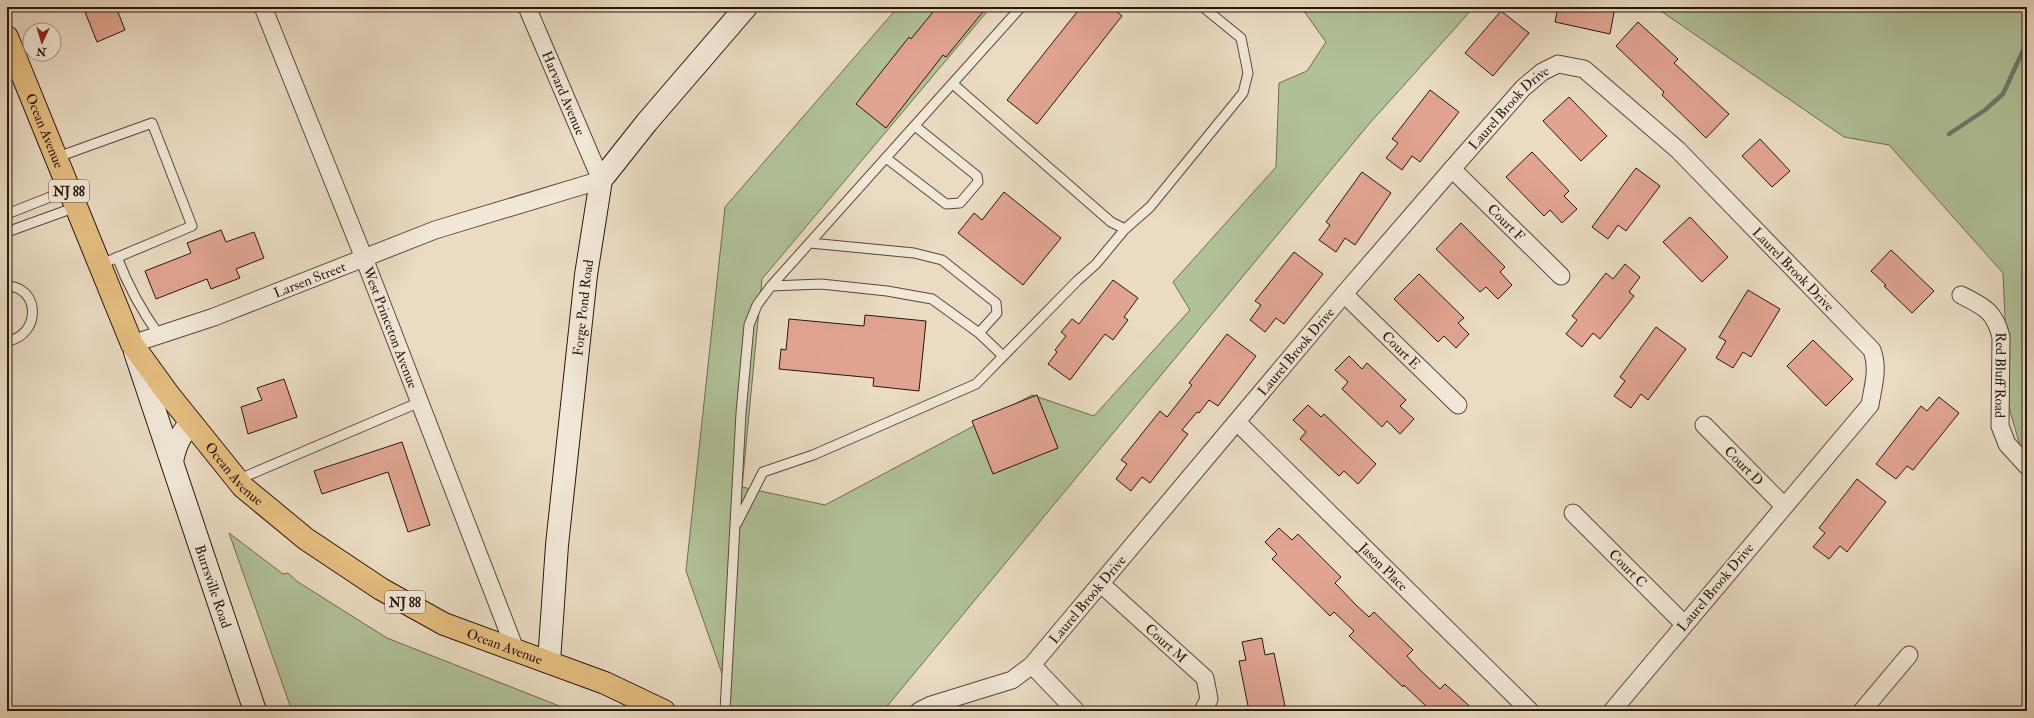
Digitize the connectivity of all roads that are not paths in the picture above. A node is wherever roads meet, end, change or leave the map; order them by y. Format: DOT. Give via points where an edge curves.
graph roads {
  1 [pos="263,7"];
  2 [pos="527,7"];
  3 [pos="746,7"];
  4 [pos="1021,7"];
  5 [pos="1204,7"];
  6 [pos="7,38"];
  7 [pos="953,84"];
  8 [pos="915,126"];
  9 [pos="55,158"];
  10 [pos="886,158"];
  11 [pos="1452,169"];
  12 [pos="601,180"];
  13 [pos="72,198"];
  14 [pos="7,214"];
  15 [pos="1125,229"];
  16 [pos="7,232"];
  17 [pos="810,243"];
  18 [pos="364,258"];
  19 [pos="108,261"];
  20 [pos="1561,276"];
  21 [pos="7,286"];
  22 [pos="771,286"];
  23 [pos="1344,294"];
  24 [pos="1960,294"];
  25 [pos="979,333"];
  26 [pos="159,335"];
  27 [pos="7,341"];
  28 [pos="132,344"];
  29 [pos="1003,356"];
  30 [pos="420,402"];
  31 [pos="1458,405"];
  32 [pos="1237,422"];
  33 [pos="191,423"];
  34 [pos="1704,426"];
  35 [pos="172,462"];
  36 [pos="2027,466"];
  37 [pos="237,480"];
  38 [pos="1784,506"];
  39 [pos="1573,513"];
  40 [pos="736,526"];
  41 [pos="1101,584"];
  42 [pos="1684,624"];
  43 [pos="515,649"];
  44 [pos="1909,654"];
  45 [pos="549,662"];
  46 [pos="1032,665"];
  47 [pos="253,710"];
  48 [pos="664,711"];
  49 [pos="725,711"];
  50 [pos="919,711"];
  51 [pos="1076,711"];
  52 [pos="1203,711"];
  53 [pos="1530,711"];
  54 [pos="1612,711"];
  55 [pos="1862,711"];
  1 -- 18 [label="street, West Princeton Avenue"];
  2 -- 12 [label="street, Harvard Avenue"];
  3 -- 12 [label="street, Forge Pond Road" via="647,122"];
  4 -- 7 [label="lane"];
  5 -- 15 [label="lane" via="1241,38 1248,74 1243,93 1150,207"];
  6 -- 9 [label="main road, Ocean Avenue / NJ 88"];
  7 -- 8 [label="lane"];
  7 -- 15 [label="lane" via="1111,222"];
  8 -- 10 [label="lane"];
  8 -- 10 [label="lane" via="977,176 978,182 960,203 946,204"];
  9 -- 13 [label="main road, Ocean Avenue / NJ 88"];
  9 -- 19 [label="lane" via="152,122 192,226"];
  10 -- 17 [label="lane"];
  11 -- 20 [label="street, Court F"];
  11 -- 23 [label="street, Laurel Brook Drive"];
  11 -- 38 [label="street, Laurel Brook Drive" via="1523,88 1542,72 1558,64 1584,69 1678,150 1872,350 1876,360 1870,405"];
  12 -- 18 [label="street, Larsen Street" via="435,230"];
  12 -- 45 [label="street, Forge Pond Road" via="586,275 558,537"];
  13 -- 14 [label="lane"];
  13 -- 16 [label="lane"];
  13 -- 19 [label="main road, Ocean Avenue / NJ 88"];
  15 -- 29 [label="lane" via="1096,264"];
  17 -- 22 [label="lane"];
  17 -- 25 [label="lane" via="914,253 942,260 996,303 997,313"];
  18 -- 26 [label="street, Larsen Street" via="214,317"];
  18 -- 30 [label="street, West Princeton Avenue"];
  19 -- 26 [label="lane" via="127,284"];
  19 -- 28 [label="main road, Ocean Avenue / NJ 88"];
  21 -- 27 [label="lane" via="26,294 33,310 33,319 24,334"];
  22 -- 25 [label="lane" via="821,284 932,299"];
  22 -- 40 [label="lane" via="757,305 749,325 741,413"];
  23 -- 31 [label="street, Court E"];
  23 -- 32 [label="street, Laurel Brook Drive"];
  24 -- 36 [label="street, Red Bluff Road" via="1985,308 1992,314 1998,326 2001,337 2000,426 2007,444"];
  25 -- 29 [label="lane"];
  26 -- 28 [label="street, Larsen Street"];
  28 -- 33 [label="main road, Ocean Avenue / NJ 88"];
  28 -- 35 [label="street, Burrsville Road"];
  29 -- 40 [label="lane" via="976,384 813,455 763,472"];
  30 -- 37 [label="lane"];
  30 -- 43 [label="street, West Princeton Avenue"];
  32 -- 41 [label="street, Laurel Brook Drive"];
  32 -- 53 [label="street, Jason Place"];
  33 -- 35 [label="street, Burrsville Road" via="179,436"];
  33 -- 37 [label="main road, Ocean Avenue / NJ 88"];
  34 -- 38 [label="street, Court D"];
  35 -- 47 [label="street, Burrsville Road"];
  37 -- 43 [label="main road, Ocean Avenue / NJ 88" via="306,539 381,589 444,624"];
  38 -- 42 [label="street, Laurel Brook Drive"];
  39 -- 42 [label="street, Court C"];
  40 -- 49 [label="lane"];
  41 -- 46 [label="street, Laurel Brook Drive"];
  41 -- 52 [label="street, Court M" via="1205,678 1210,699"];
  42 -- 54 [label="street, Laurel Brook Drive"];
  43 -- 45 [label="main road, Ocean Avenue / NJ 88"];
  44 -- 55 [label="street"];
  45 -- 48 [label="main road, Ocean Avenue / NJ 88" via="605,683"];
  46 -- 50 [label="street, Laurel Brook Drive" via="1012,680"];
  46 -- 51 [label="street"];
}
